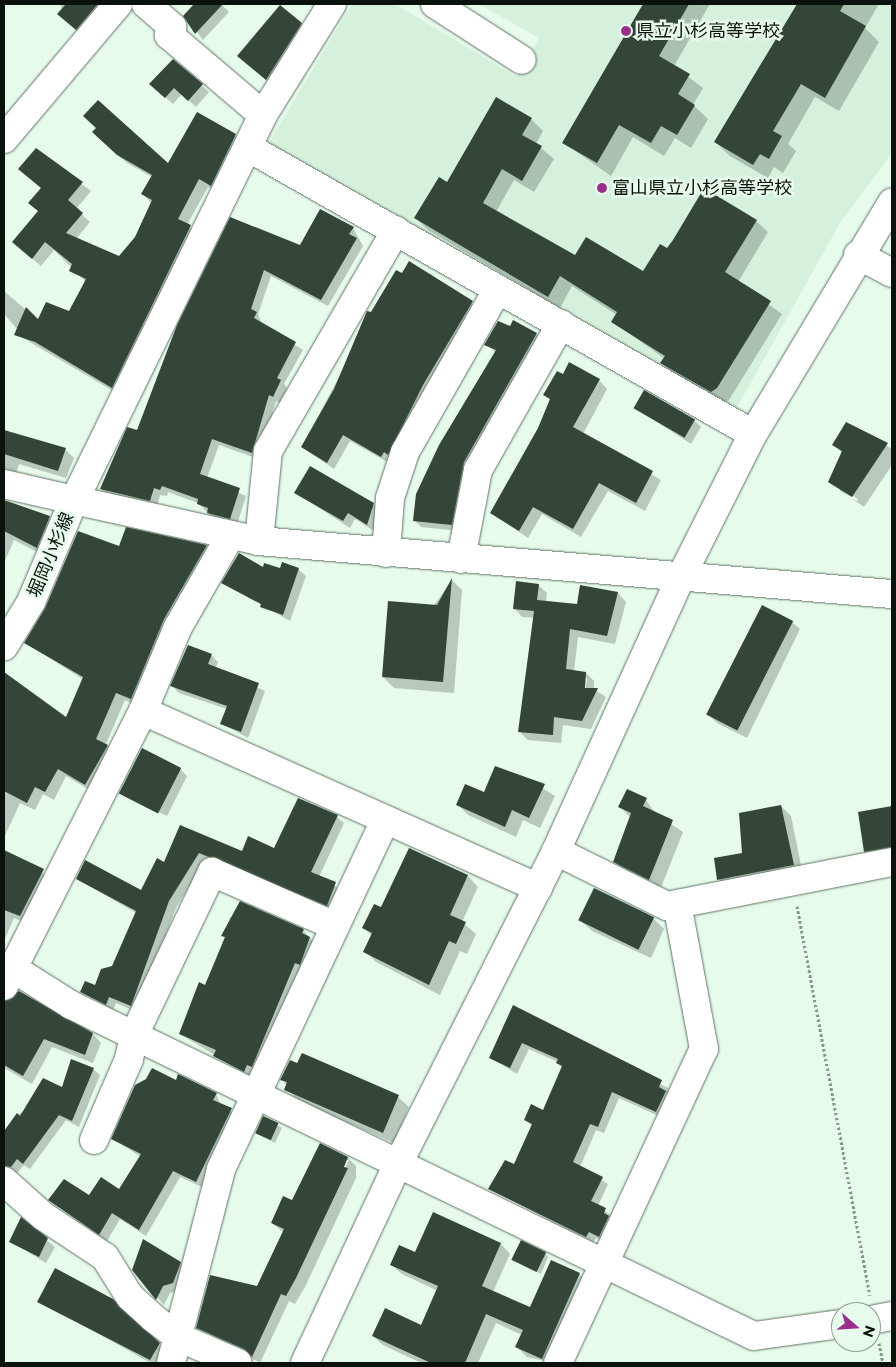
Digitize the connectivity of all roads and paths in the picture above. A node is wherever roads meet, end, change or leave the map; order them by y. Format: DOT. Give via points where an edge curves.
graph roads {
  1 [pos="118,4"];
  2 [pos="146,4"];
  3 [pos="332,4"];
  4 [pos="434,4"];
  5 [pos="522,60"];
  6 [pos="263,115"];
  7 [pos="4,139"];
  8 [pos="249,148"];
  9 [pos="892,203"];
  10 [pos="396,230"];
  11 [pos="858,256"];
  12 [pos="892,273"];
  13 [pos="497,291"];
  14 [pos="561,324"];
  15 [pos="753,434"];
  16 [pos="4,484"];
  17 [pos="74,500"];
  18 [pos="231,535"];
  19 [pos="259,540"];
  20 [pos="386,553"];
  21 [pos="461,559"];
  22 [pos="681,577"];
  23 [pos="892,594"];
  24 [pos="4,646"];
  25 [pos="143,711"];
  26 [pos="385,820"];
  27 [pos="556,851"];
  28 [pos="892,862"];
  29 [pos="793,881"];
  30 [pos="538,888"];
  31 [pos="677,904"];
  32 [pos="335,926"];
  33 [pos="9,977"];
  34 [pos="134,1035"];
  35 [pos="256,1092"];
  36 [pos="94,1140"];
  37 [pos="398,1164"];
  38 [pos="4,1181"];
  39 [pos="604,1264"];
  40 [pos="876,1302"];
  41 [pos="831,1325"];
  42 [pos="178,1337"];
  43 [pos="881,1341"];
  44 [pos="171,1363"];
  45 [pos="238,1363"];
  46 [pos="305,1363"];
  47 [pos="558,1363"];
  48 [pos="883,1363"];
  1 -- 7 [label="street"];
  2 -- 6 [label="street" via="172,27 169,35"];
  3 -- 6 [label="street"];
  4 -- 5 [label="street"];
  6 -- 8 [label="street"];
  8 -- 10 [label="street"];
  8 -- 17 [label="street"];
  9 -- 11 [label="street"];
  10 -- 13 [label="street"];
  10 -- 19 [label="street" via="268,450"];
  11 -- 12 [label="street"];
  11 -- 15 [label="street"];
  13 -- 14 [label="street"];
  13 -- 20 [label="street" via="405,452 390,498"];
  14 -- 15 [label="street"];
  14 -- 21 [label="street" via="478,470"];
  15 -- 22 [label="street"];
  16 -- 17 [label="street, 堀岡小杉線"];
  17 -- 18 [label="street"];
  17 -- 24 [label="street, 堀岡小杉線" via="31,602"];
  18 -- 19 [label="street"];
  18 -- 25 [label="street" via="166,651"];
  19 -- 20 [label="street"];
  20 -- 21 [label="street"];
  21 -- 22 [label="street"];
  22 -- 23 [label="street"];
  22 -- 27 [label="street"];
  25 -- 26 [label="street"];
  25 -- 33 [label="street"];
  26 -- 30 [label="street"];
  26 -- 32 [label="street"];
  27 -- 30 [label="street"];
  27 -- 31 [label="street" via="667,906"];
  28 -- 29 [label="street"];
  29 -- 31 [label="street"];
  29 -- 40 [label="path"];
  30 -- 37 [label="street"];
  31 -- 39 [label="street" via="704,1049"];
  32 -- 34 [label="street" via="212,872"];
  32 -- 35 [label="street"];
  33 -- 34 [label="street"];
  34 -- 35 [label="street"];
  34 -- 36 [label="street" via="129,1059"];
  35 -- 37 [label="street"];
  35 -- 42 [label="street" via="222,1169"];
  37 -- 39 [label="street"];
  37 -- 46 [label="street"];
  38 -- 42 [label="street" via="43,1216 105,1257 130,1297"];
  39 -- 41 [label="street" via="754,1336"];
  39 -- 47 [label="street"];
  42 -- 44 [label="street"];
  42 -- 45 [label="street"];
  43 -- 48 [label="path"];
}
